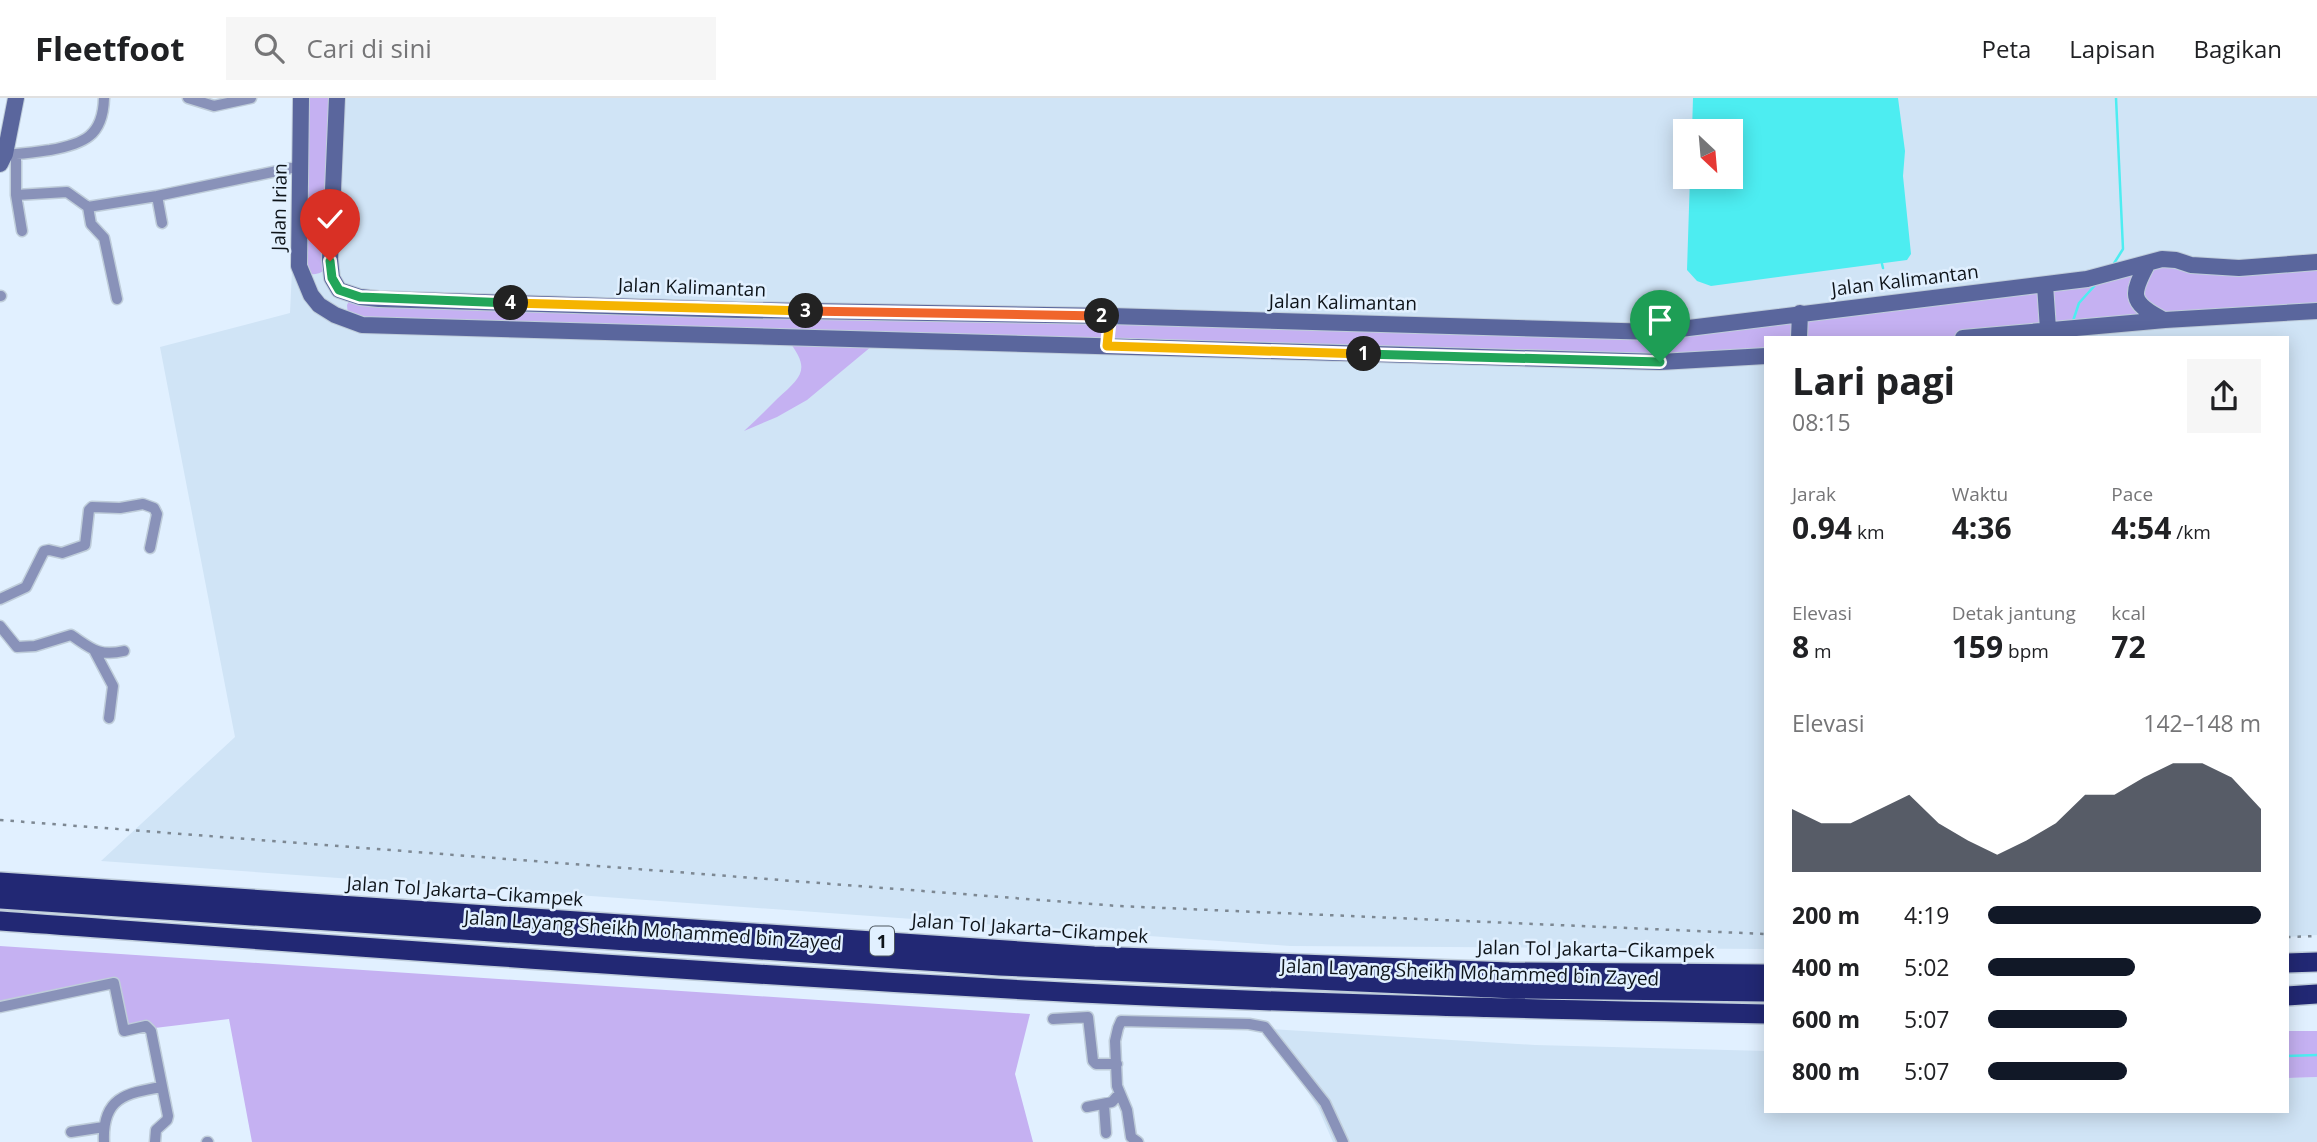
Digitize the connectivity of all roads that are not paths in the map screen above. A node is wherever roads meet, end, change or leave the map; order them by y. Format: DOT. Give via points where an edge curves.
graph roads {
  1 [pos="16,98"];
  2 [pos="104,98"];
  3 [pos="188,98"];
  4 [pos="251,98"];
  5 [pos="301,98"];
  6 [pos="337,98"];
  7 [pos="7,157"];
  8 [pos="301,166"];
  9 [pos="16,195"];
  10 [pos="157,196"];
  11 [pos="88,207"];
  12 [pos="162,223"];
  13 [pos="22,231"];
  14 [pos="330,261"];
  15 [pos="2317,262"];
  16 [pos="2148,263"];
  17 [pos="299,266"];
  18 [pos="2045,285"];
  19 [pos="360,297"];
  20 [pos="117,299"];
  21 [pos="2317,311"];
  22 [pos="1800,313"];
  23 [pos="1110,316"];
  24 [pos="2165,320"];
  25 [pos="362,325"];
  26 [pos="2056,330"];
  27 [pos="1799,336"];
  28 [pos="1986,336"];
  29 [pos="1107,346"];
  30 [pos="1764,356"];
  31 [pos="150,548"];
  32 [pos="0,599"];
  33 [pos="0,626"];
  34 [pos="124,651"];
  35 [pos="95,652"];
  36 [pos="108,718"];
  37 [pos="0,882"];
  38 [pos="0,899"];
  39 [pos="0,909"];
  40 [pos="0,921"];
  41 [pos="2317,962"];
  42 [pos="2289,963"];
  43 [pos="1764,974"];
  44 [pos="2317,984"];
  45 [pos="2289,985"];
  46 [pos="1764,992"];
  47 [pos="2317,994"];
  48 [pos="2289,996"];
  49 [pos="2317,1001"];
  50 [pos="2289,1002"];
  51 [pos="1764,1003"];
  52 [pos="0,1007"];
  53 [pos="1764,1014"];
  54 [pos="1053,1018"];
  55 [pos="1116,1064"];
  56 [pos="162,1087"];
  57 [pos="1119,1094"];
  58 [pos="1104,1105"];
  59 [pos="1087,1107"];
  60 [pos="104,1127"];
  61 [pos="71,1132"];
  62 [pos="1106,1133"];
  63 [pos="104,1142"];
  64 [pos="155,1142"];
  65 [pos="1138,1142"];
  66 [pos="1343,1142"];
  1 -- 7 [label="street"];
  2 -- 7 [label="street" via="96,129 81,143"];
  3 -- 4 [label="street" via="214,106"];
  5 -- 8 [label="street, Jalan Irian"];
  6 -- 14 [label="street"];
  7 -- 9 [label="street"];
  8 -- 10 [label="street"];
  8 -- 17 [label="street, Jalan Irian"];
  9 -- 11 [label="street" via="67,192"];
  9 -- 13 [label="street"];
  10 -- 11 [label="street"];
  10 -- 12 [label="street"];
  11 -- 20 [label="street" via="91,224 104,238"];
  14 -- 17 [label="street" via="320,274 310,274"];
  14 -- 19 [label="street" via="339,290"];
  15 -- 16 [label="street, Jalan Kalimantan" via="2239,268 2191,265 2169,258"];
  16 -- 18 [label="street, Jalan Kalimantan"];
  16 -- 24 [label="street" via="2136,284 2137,298 2142,309"];
  17 -- 25 [label="street, Jalan Irian" via="318,305"];
  18 -- 22 [label="street, Jalan Kalimantan"];
  18 -- 26 [label="street"];
  19 -- 23 [label="street, Jalan Kalimantan"];
  19 -- 25 [label="street" via="349,301 347,311"];
  21 -- 24 [label="street"];
  22 -- 23 [label="street, Jalan Kalimantan" via="1656,332"];
  22 -- 27 [label="street"];
  23 -- 29 [label="street"];
  24 -- 26 [label="street"];
  25 -- 29 [label="street"];
  26 -- 28 [label="street"];
  29 -- 30 [label="street" via="1660,362"];
  31 -- 32 [label="street" via="157,514 154,508 143,504 94,506 89,510 85,545 62,553 44,551 26,587"];
  33 -- 35 [label="street" via="17,647 71,635"];
  34 -- 35 [label="street"];
  35 -- 36 [label="street" via="113,686"];
  37 -- 43 [label="highway, Jalan Tol Jakarta–Cikampek / 1" via="1094,956 1509,972"];
  38 -- 46 [label="highway, Jalan Layang Sheikh Mohammed bin Zayed / 1" via="999,966 1515,989"];
  39 -- 51 [label="highway, Jalan Layang Sheikh Mohammed bin Zayed / 1" via="811,964 1237,987"];
  40 -- 53 [label="highway, 1" via="1069,992"];
  41 -- 42 [label="highway"];
  44 -- 45 [label="highway"];
  47 -- 48 [label="highway"];
  49 -- 50 [label="highway"];
  52 -- 56 [label="street" via="114,983 124,1031 146,1026 151,1031"];
  54 -- 55 [label="street" via="1088,1017 1093,1061"];
  55 -- 57 [label="street"];
  55 -- 66 [label="street" via="1115,1041 1121,1021 1263,1026 1325,1103"];
  56 -- 60 [label="street" via="124,1095 112,1105"];
  56 -- 64 [label="street" via="168,1116 156,1130"];
  57 -- 58 [label="street"];
  57 -- 65 [label="street" via="1131,1137"];
  58 -- 59 [label="street"];
  58 -- 62 [label="street"];
  60 -- 61 [label="street"];
  60 -- 63 [label="street"];
}
